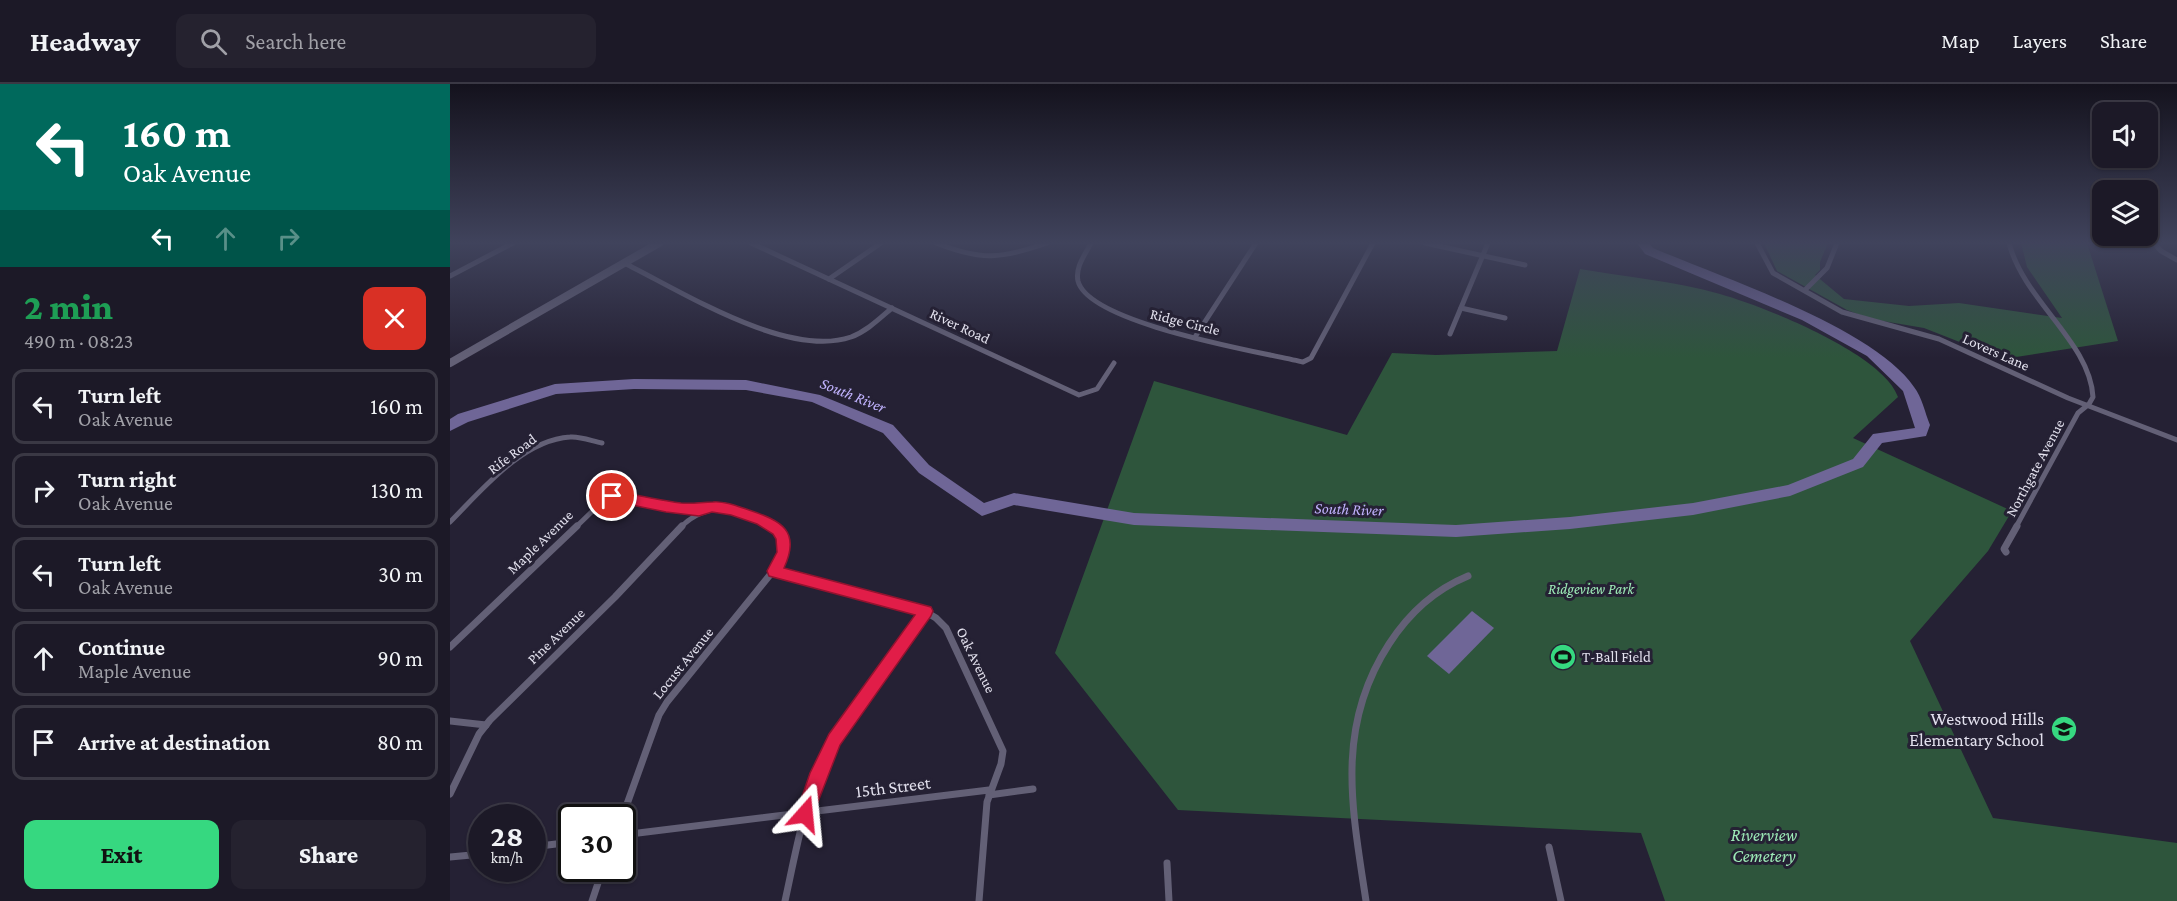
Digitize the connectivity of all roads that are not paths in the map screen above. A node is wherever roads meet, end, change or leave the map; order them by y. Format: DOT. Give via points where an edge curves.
graph roads {
  1 [pos="592,281"];
  2 [pos="661,281"];
  3 [pos="834,281"];
  4 [pos="1079,281"];
  5 [pos="1231,281"];
  6 [pos="1352,281"];
  7 [pos="1472,281"];
  8 [pos="1788,281"];
  9 [pos="1814,281"];
  10 [pos="2024,281"];
  11 [pos="1805,290"];
  12 [pos="892,308"];
  13 [pos="1461,308"];
  14 [pos="1505,318"];
  15 [pos="1450,334"];
  16 [pos="1195,337"];
  17 [pos="450,363"];
  18 [pos="1114,363"];
  19 [pos="2088,406"];
  20 [pos="2177,441"];
  21 [pos="602,443"];
  22 [pos="699,510"];
  23 [pos="450,522"];
  24 [pos="2006,552"];
  25 [pos="775,571"];
  26 [pos="1468,576"];
  27 [pos="926,611"];
  28 [pos="450,647"];
  29 [pos="450,721"];
  30 [pos="486,725"];
  31 [pos="1033,789"];
  32 [pos="989,793"];
  33 [pos="450,794"];
  34 [pos="627,804"];
  35 [pos="805,814"];
  36 [pos="636,833"];
  37 [pos="1549,846"];
  38 [pos="468,855"];
  39 [pos="450,857"];
  40 [pos="1167,863"];
  41 [pos="598,882"];
  42 [pos="592,901"];
  43 [pos="785,901"];
  44 [pos="979,901"];
  45 [pos="1169,901"];
  46 [pos="1366,901"];
  47 [pos="1561,901"];
  1 -- 17 [label="main road"];
  2 -- 12 [label="street" via="773,334 848,338"];
  3 -- 12 [label="street, River Road"];
  4 -- 16 [label="street, Ridge Circle" via="1089,298 1120,317"];
  5 -- 16 [label="street"];
  6 -- 16 [label="street, Ridge Circle" via="1311,358 1305,362"];
  7 -- 13 [label="street"];
  8 -- 11 [label="street, Lovers Lane"];
  9 -- 11 [label="street"];
  10 -- 19 [label="street" via="2066,336 2085,369 2093,394"];
  11 -- 19 [label="street, Lovers Lane" via="1853,317 1939,339"];
  12 -- 18 [label="street, River Road" via="1079,395 1100,387"];
  13 -- 14 [label="street"];
  13 -- 15 [label="street"];
  19 -- 20 [label="street, Lovers Lane"];
  19 -- 24 [label="street, Northgate Avenue" via="2078,413 2004,549"];
  21 -- 23 [label="street, Rife Road" via="572,437 541,445"];
  22 -- 25 [label="street" via="731,509 778,530 784,552"];
  22 -- 28 [label="street, Maple Avenue" via="666,507 618,495 606,498"];
  22 -- 30 [label="street, Pine Avenue"];
  25 -- 27 [label="street, Oak Avenue"];
  25 -- 34 [label="street, Locust Avenue" via="667,702"];
  26 -- 46 [label="street" via="1443,588 1419,607 1394,636 1367,678 1353,729 1351,755"];
  27 -- 32 [label="street, Oak Avenue" via="942,622 953,639 1003,751"];
  27 -- 35 [label="street" via="834,739"];
  29 -- 30 [label="street"];
  30 -- 33 [label="street, Pine Avenue"];
  31 -- 32 [label="street, 15th Street"];
  32 -- 35 [label="street, 15th Street"];
  32 -- 44 [label="street, Oak Avenue"];
  35 -- 36 [label="street, 15th Street"];
  35 -- 43 [label="street"];
  37 -- 47 [label="street"];
  38 -- 39 [label="street"];
  40 -- 45 [label="street"];
  41 -- 42 [label="street"];
}
